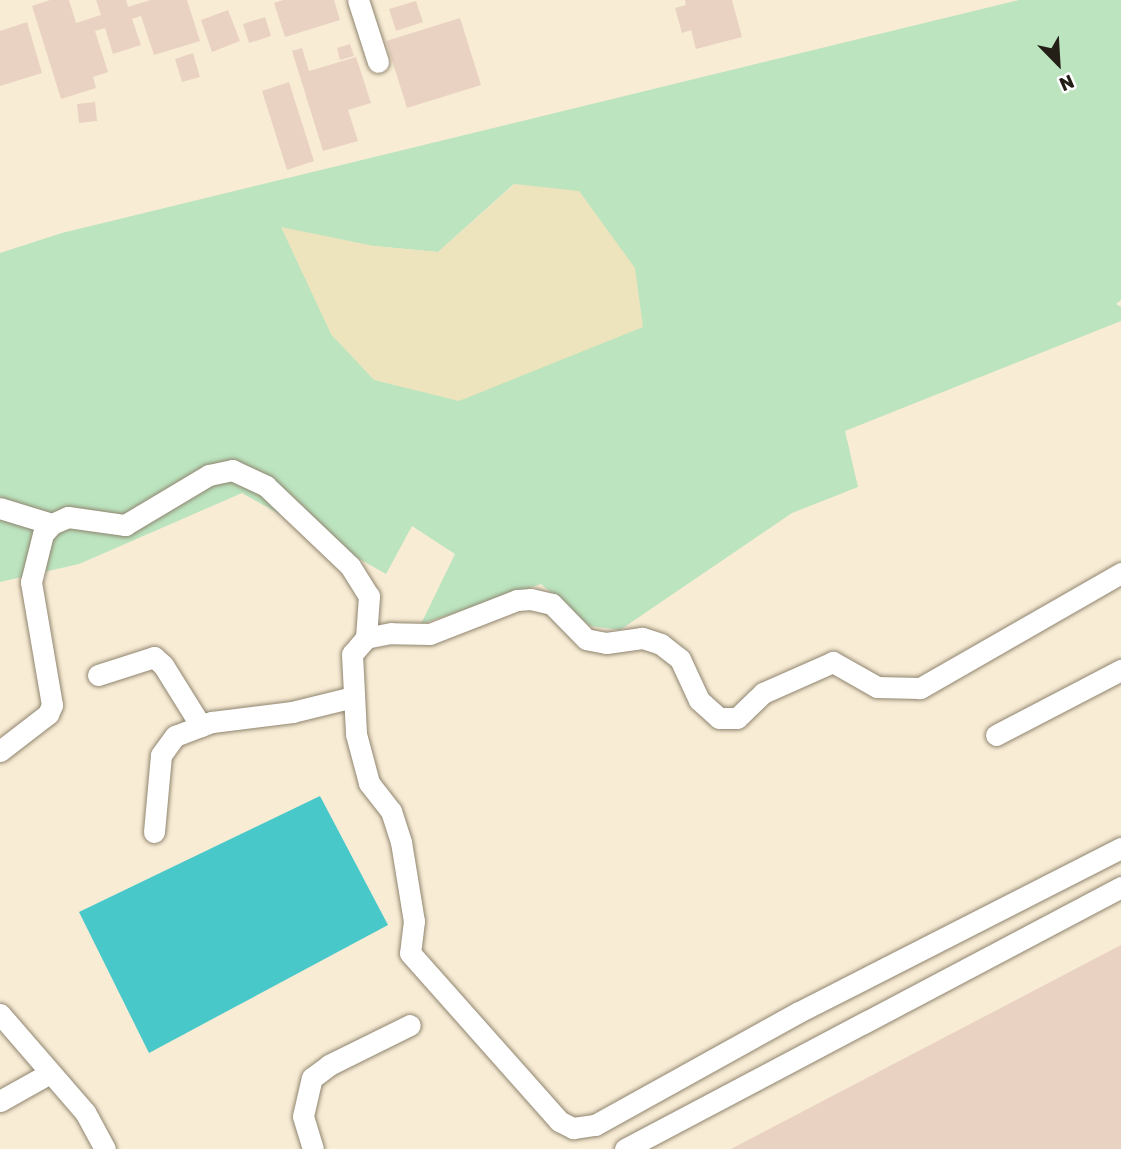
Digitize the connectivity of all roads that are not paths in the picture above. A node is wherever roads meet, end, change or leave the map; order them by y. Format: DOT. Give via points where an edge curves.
graph roads {
  1 [pos="358,0"];
  2 [pos="378,62"];
  3 [pos="0,508"];
  4 [pos="52,524"];
  5 [pos="1121,573"];
  6 [pos="366,638"];
  7 [pos="1121,670"];
  8 [pos="98,675"];
  9 [pos="353,697"];
  10 [pos="201,726"];
  11 [pos="996,735"];
  12 [pos="0,751"];
  13 [pos="154,832"];
  14 [pos="1121,848"];
  15 [pos="1121,887"];
  16 [pos="0,1014"];
  17 [pos="410,1026"];
  18 [pos="50,1073"];
  19 [pos="0,1101"];
  20 [pos="105,1149"];
  21 [pos="313,1149"];
  22 [pos="625,1149"];
  1 -- 2 [label="street"];
  3 -- 4 [label="street"];
  4 -- 6 [label="street" via="82,517 125,525 209,475 232,470 267,486 351,566 369,596"];
  4 -- 12 [label="street" via="36,552 31,582 52,705 48,714"];
  5 -- 6 [label="street" via="920,688 877,687 833,662 763,693 737,718 719,718 699,700 680,659 661,644 642,638 606,643 586,639 552,604 531,599 517,600 430,634"];
  6 -- 9 [label="street" via="352,653"];
  7 -- 11 [label="street"];
  8 -- 10 [label="street" via="154,657"];
  9 -- 10 [label="street"];
  9 -- 14 [label="street" via="356,734 369,783 391,811 401,842 414,921 410,953 559,1121 573,1128 595,1125 799,1012"];
  10 -- 13 [label="street" via="175,736 161,755"];
  15 -- 22 [label="street"];
  16 -- 18 [label="street"];
  17 -- 21 [label="street" via="330,1065 312,1079 303,1115"];
  18 -- 19 [label="street"];
  18 -- 20 [label="street" via="85,1112"];
}
